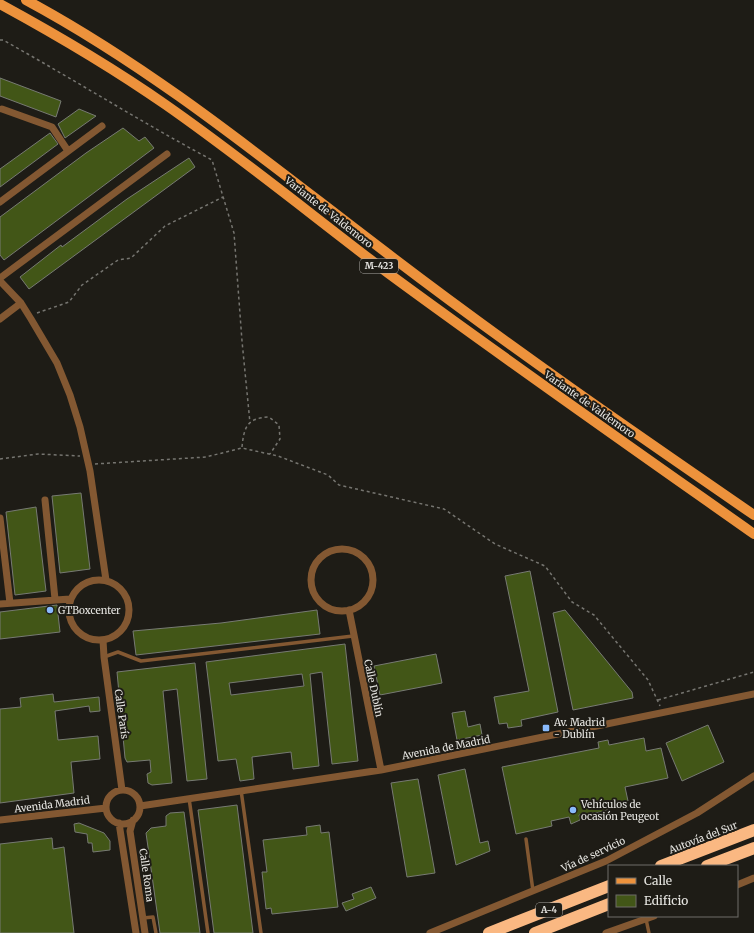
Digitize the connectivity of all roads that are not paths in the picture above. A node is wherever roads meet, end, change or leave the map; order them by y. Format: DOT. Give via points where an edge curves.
graph roads {
  1 [pos="26,0"];
  2 [pos="0,4"];
  3 [pos="2,109"];
  4 [pos="102,126"];
  5 [pos="68,151"];
  6 [pos="167,154"];
  7 [pos="0,202"];
  8 [pos="0,279"];
  9 [pos="21,303"];
  10 [pos="0,319"];
  11 [pos="45,500"];
  12 [pos="754,515"];
  13 [pos="0,518"];
  14 [pos="754,534"];
  15 [pos="106,580"];
  16 [pos="54,599"];
  17 [pos="70,599"];
  18 [pos="10,603"];
  19 [pos="0,604"];
  20 [pos="349,610"];
  21 [pos="353,636"];
  22 [pos="104,640"];
  23 [pos="104,657"];
  24 [pos="754,695"];
  25 [pos="380,770"];
  26 [pos="754,776"];
  27 [pos="122,790"];
  28 [pos="241,790"];
  29 [pos="189,798"];
  30 [pos="140,806"];
  31 [pos="106,808"];
  32 [pos="0,820"];
  33 [pos="133,820"];
  34 [pos="119,823"];
  35 [pos="754,830"];
  36 [pos="526,839"];
  37 [pos="754,848"];
  38 [pos="664,865"];
  39 [pos="710,865"];
  40 [pos="754,878"];
  41 [pos="738,885"];
  42 [pos="608,886"];
  43 [pos="533,892"];
  44 [pos="608,904"];
  45 [pos="651,917"];
  46 [pos="143,918"];
  47 [pos="646,919"];
  48 [pos="136,933"];
  49 [pos="145,933"];
  50 [pos="156,933"];
  51 [pos="208,933"];
  52 [pos="261,933"];
  53 [pos="430,933"];
  54 [pos="489,933"];
  55 [pos="535,933"];
  56 [pos="606,933"];
  57 [pos="649,933"];
  1 -- 12 [label="main road, Variante de Valdemoro / M-423" via="97,41 173,91 394,259 549,372"];
  2 -- 14 [label="main road, Variante de Valdemoro / M-423" via="62,39 165,104 232,152 387,272"];
  3 -- 5 [label="street" via="52,127"];
  4 -- 5 [label="street"];
  5 -- 7 [label="street"];
  6 -- 8 [label="street"];
  8 -- 9 [label="street"];
  9 -- 10 [label="street"];
  9 -- 15 [label="street" via="57,363 70,395 88,457"];
  11 -- 16 [label="street"];
  13 -- 18 [label="street"];
  15 -- 17 [label="street" via="93,580 81,585"];
  15 -- 22 [label="street" via="122,589 127,597 129,611 126,624 120,632"];
  16 -- 17 [label="street"];
  16 -- 18 [label="street"];
  17 -- 22 [label="street" via="69,617 75,629 86,638"];
  18 -- 19 [label="street"];
  20 -- 20 [label="street" via="361,605 370,594 374,580 371,567 362,556 350,549 336,549 323,555 314,565 311,579 314,593 322,604 335,610"];
  20 -- 21 [label="street, Calle Dublín"];
  21 -- 23 [label="lane" via="141,661 118,652"];
  21 -- 25 [label="street, Calle Dublín"];
  22 -- 23 [label="street, Calle París"];
  23 -- 27 [label="street, Calle París"];
  24 -- 25 [label="street, Avenida de Madrid"];
  25 -- 28 [label="street, Avenida de Madrid"];
  26 -- 43 [label="street, Vía de servicio" via="697,813 606,861"];
  27 -- 30 [label="street" via="134,794"];
  27 -- 31 [label="street" via="109,798"];
  28 -- 29 [label="street, Avenida de Madrid"];
  28 -- 52 [label="lane"];
  29 -- 30 [label="street, Avenida de Madrid"];
  29 -- 51 [label="lane"];
  30 -- 33 [label="street"];
  31 -- 32 [label="street, Avenida Madrid"];
  31 -- 34 [label="street" via="110,818"];
  33 -- 34 [label="street" via="129,823"];
  33 -- 46 [label="street, Calle Roma" via="130,831"];
  34 -- 48 [label="street, Calle Roma"];
  35 -- 38 [label="highway, Autovía del Sur"];
  36 -- 43 [label="lane"];
  37 -- 39 [label="highway"];
  40 -- 41 [label="street"];
  42 -- 54 [label="highway, A-4"];
  43 -- 53 [label="street, Vía de servicio"];
  44 -- 55 [label="highway, A-4"];
  45 -- 47 [label="street"];
  46 -- 49 [label="street, Calle Roma"];
  46 -- 50 [label="lane" via="153,917"];
  47 -- 56 [label="street"];
  47 -- 57 [label="lane"];
}
